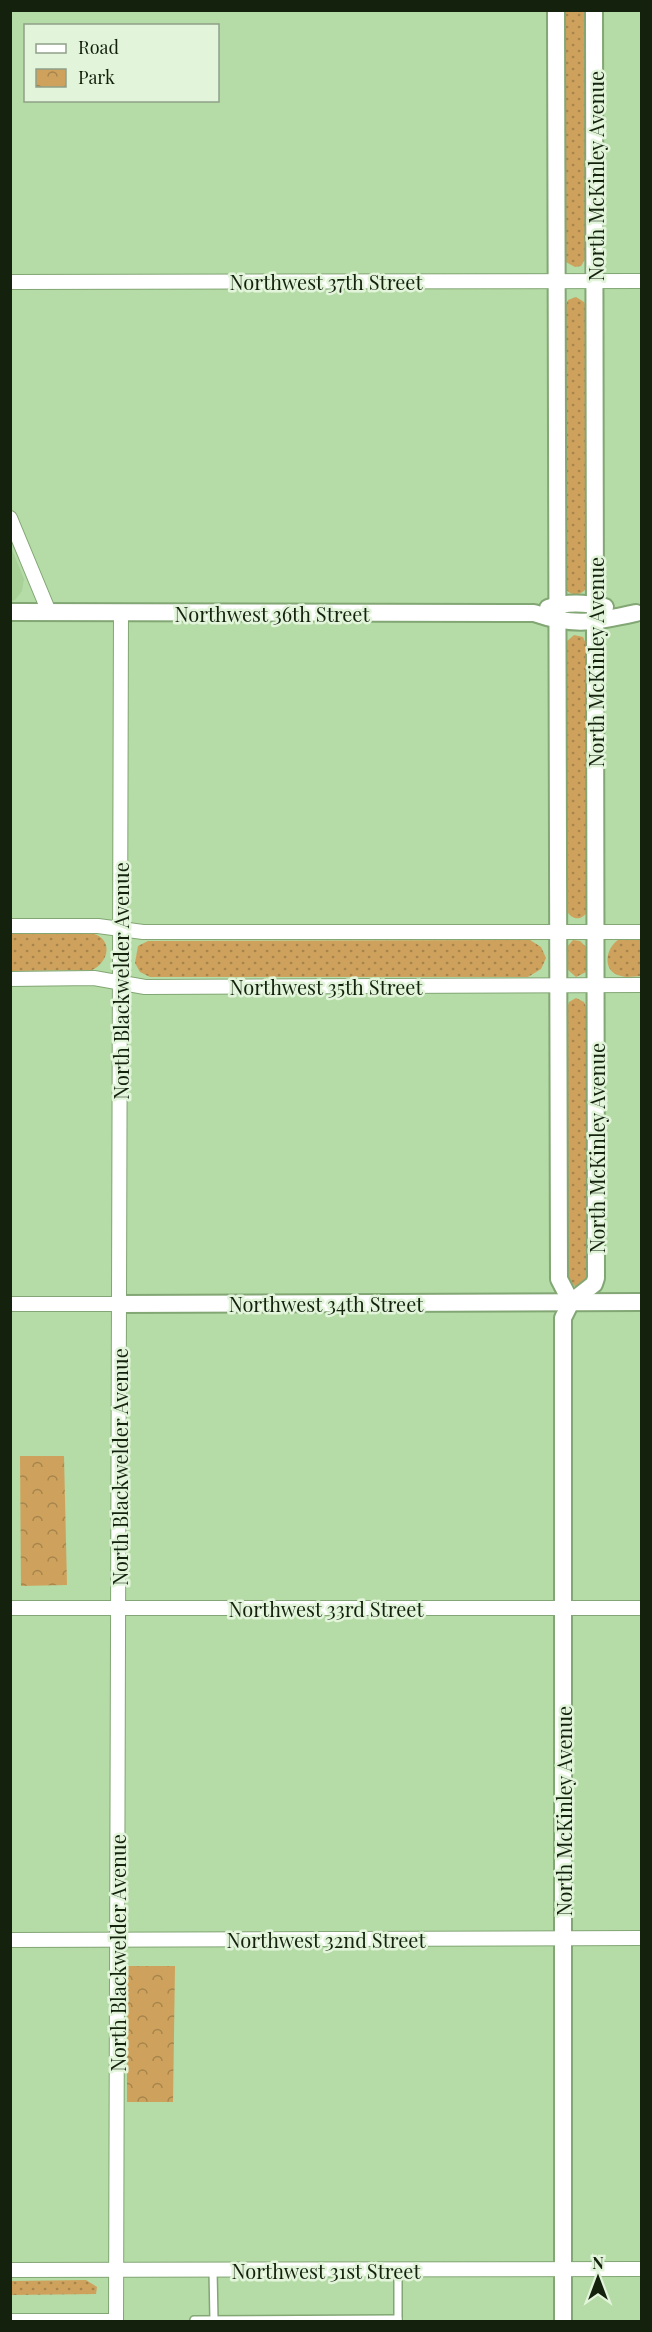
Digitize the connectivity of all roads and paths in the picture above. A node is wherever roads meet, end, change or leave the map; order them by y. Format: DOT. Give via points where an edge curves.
graph roads {
  1 [pos="556,10"];
  2 [pos="594,10"];
  3 [pos="558,281"];
  4 [pos="595,281"];
  5 [pos="642,281"];
  6 [pos="10,282"];
  7 [pos="10,518"];
  8 [pos="595,605"];
  9 [pos="10,612"];
  10 [pos="49,612"];
  11 [pos="121,612"];
  12 [pos="558,613"];
  13 [pos="639,613"];
  14 [pos="595,622"];
  15 [pos="10,926"];
  16 [pos="120,929"];
  17 [pos="558,931"];
  18 [pos="596,932"];
  19 [pos="642,932"];
  20 [pos="10,979"];
  21 [pos="120,982"];
  22 [pos="559,984"];
  23 [pos="595,985"];
  24 [pos="642,985"];
  25 [pos="571,1302"];
  26 [pos="642,1302"];
  27 [pos="10,1304"];
  28 [pos="119,1304"];
  29 [pos="10,1608"];
  30 [pos="118,1608"];
  31 [pos="563,1608"];
  32 [pos="642,1608"];
  33 [pos="563,1938"];
  34 [pos="642,1938"];
  35 [pos="117,1939"];
  36 [pos="10,1940"];
  37 [pos="642,2269"];
  38 [pos="10,2270"];
  39 [pos="117,2270"];
  40 [pos="213,2270"];
  41 [pos="398,2270"];
  42 [pos="563,2270"];
  43 [pos="10,2320"];
  44 [pos="194,2320"];
  45 [pos="214,2320"];
  46 [pos="398,2320"];
  47 [pos="75,2321"];
  48 [pos="116,2321"];
  49 [pos="563,2322"];
  1 -- 3 [label="street, North McKinley Avenue"];
  2 -- 4 [label="street, North McKinley Avenue"];
  3 -- 4 [label="street, Northwest 37th Street"];
  3 -- 6 [label="street, Northwest 37th Street"];
  3 -- 12 [label="street, North McKinley Avenue"];
  4 -- 5 [label="street, Northwest 37th Street"];
  4 -- 8 [label="street, North McKinley Avenue"];
  7 -- 10 [label="street"];
  8 -- 12 [label="street, Northwest 36th Street"];
  8 -- 13 [label="street, Northwest 36th Street"];
  8 -- 14 [label="street, North McKinley Avenue"];
  9 -- 10 [label="street, Northwest 36th Street"];
  10 -- 11 [label="street, Northwest 36th Street"];
  11 -- 12 [label="street, Northwest 36th Street"];
  11 -- 16 [label="street, North Blackwelder Avenue"];
  12 -- 14 [label="street, Northwest 36th Street"];
  12 -- 17 [label="street, North McKinley Avenue"];
  13 -- 14 [label="street, Northwest 36th Street"];
  14 -- 18 [label="street, North McKinley Avenue"];
  15 -- 16 [label="street"];
  16 -- 17 [label="street"];
  16 -- 21 [label="street, North Blackwelder Avenue"];
  17 -- 18 [label="street"];
  17 -- 22 [label="street, North McKinley Avenue"];
  18 -- 19 [label="street"];
  18 -- 23 [label="street, North McKinley Avenue"];
  20 -- 21 [label="street, Northwest 35th Street" via="94,978"];
  21 -- 22 [label="street, Northwest 35th Street" via="145,987"];
  21 -- 28 [label="street, North Blackwelder Avenue"];
  22 -- 23 [label="street, Northwest 35th Street"];
  22 -- 25 [label="street, North McKinley Avenue" via="558,1279"];
  23 -- 24 [label="street, Northwest 35th Street"];
  23 -- 25 [label="street, North McKinley Avenue" via="596,1278"];
  25 -- 26 [label="street, Northwest 34th Street"];
  25 -- 28 [label="street, Northwest 34th Street"];
  25 -- 31 [label="street, North McKinley Avenue" via="563,1318"];
  27 -- 28 [label="street, Northwest 34th Street"];
  28 -- 30 [label="street, North Blackwelder Avenue"];
  29 -- 30 [label="street, Northwest 33rd Street"];
  30 -- 31 [label="street, Northwest 33rd Street"];
  30 -- 35 [label="street, North Blackwelder Avenue"];
  31 -- 32 [label="street, Northwest 33rd Street"];
  31 -- 33 [label="street, North McKinley Avenue"];
  33 -- 34 [label="street, Northwest 32nd Street"];
  33 -- 35 [label="street, Northwest 32nd Street"];
  33 -- 42 [label="street, North McKinley Avenue"];
  35 -- 36 [label="street, Northwest 32nd Street"];
  35 -- 39 [label="street, North Blackwelder Avenue"];
  37 -- 42 [label="street, Northwest 31st Street"];
  38 -- 39 [label="street, Northwest 31st Street"];
  39 -- 40 [label="street, Northwest 31st Street"];
  39 -- 48 [label="street, North Blackwelder Avenue"];
  40 -- 41 [label="street, Northwest 31st Street"];
  40 -- 45 [label="lane"];
  41 -- 42 [label="street, Northwest 31st Street"];
  41 -- 46 [label="lane"];
  42 -- 49 [label="street, North McKinley Avenue"];
  43 -- 47 [label="street"];
  44 -- 45 [label="lane"];
  45 -- 46 [label="lane"];
  47 -- 48 [label="street"];
}
